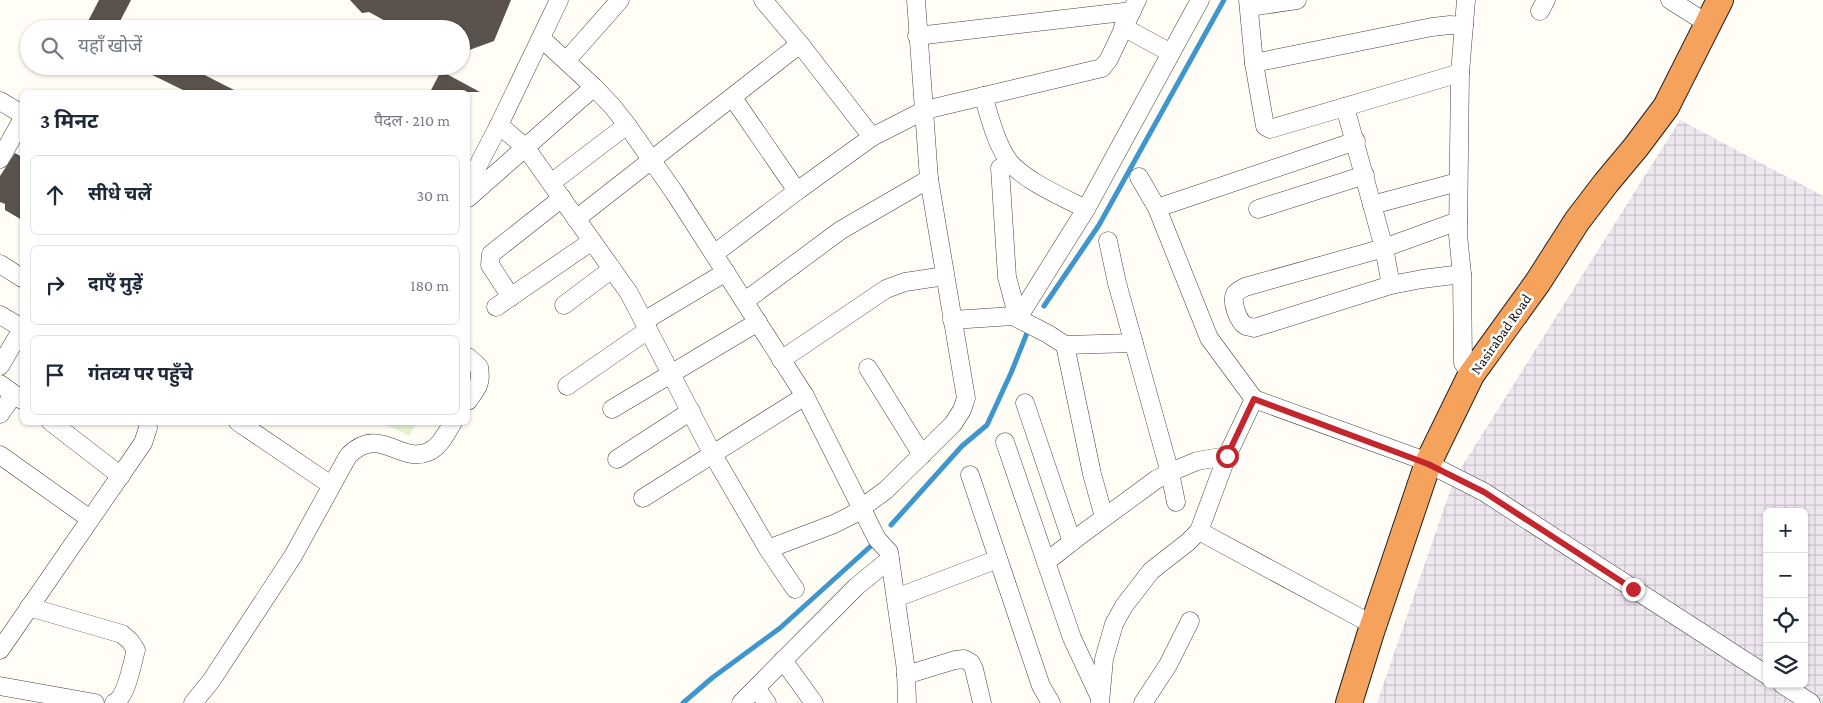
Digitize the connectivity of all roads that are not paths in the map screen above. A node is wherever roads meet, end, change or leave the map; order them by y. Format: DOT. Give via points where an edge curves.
graph roads {
  1 [pos="559,0"];
  2 [pos="620,0"];
  3 [pos="763,0"];
  4 [pos="916,0"];
  5 [pos="1200,0"];
  6 [pos="1297,0"];
  7 [pos="1466,0"];
  8 [pos="1670,0"];
  9 [pos="1720,0"];
  10 [pos="1249,3"];
  11 [pos="1135,6"];
  12 [pos="1701,9"];
  13 [pos="1464,26"];
  14 [pos="1124,27"];
  15 [pos="918,36"];
  16 [pos="541,38"];
  17 [pos="800,44"];
  18 [pos="1171,53"];
  19 [pos="566,61"];
  20 [pos="1254,63"];
  21 [pos="1460,73"];
  22 [pos="594,87"];
  23 [pos="983,96"];
  24 [pos="733,98"];
  25 [pos="0,101"];
  26 [pos="1660,104"];
  27 [pos="1345,108"];
  28 [pos="924,110"];
  29 [pos="20,113"];
  30 [pos="20,124"];
  31 [pos="627,124"];
  32 [pos="499,125"];
  33 [pos="872,137"];
  34 [pos="1356,141"];
  35 [pos="526,148"];
  36 [pos="0,159"];
  37 [pos="652,161"];
  38 [pos="1000,168"];
  39 [pos="1364,175"];
  40 [pos="1139,177"];
  41 [pos="929,179"];
  42 [pos="470,181"];
  43 [pos="1458,182"];
  44 [pos="551,184"];
  45 [pos="797,191"];
  46 [pos="470,196"];
  47 [pos="562,198"];
  48 [pos="1372,205"];
  49 [pos="1157,208"];
  50 [pos="1086,209"];
  51 [pos="1258,209"];
  52 [pos="576,219"];
  53 [pos="1458,221"];
  54 [pos="592,241"];
  55 [pos="1108,241"];
  56 [pos="1384,248"];
  57 [pos="714,254"];
  58 [pos="0,264"];
  59 [pos="612,269"];
  60 [pos="726,272"];
  61 [pos="1462,274"];
  62 [pos="945,276"];
  63 [pos="20,277"];
  64 [pos="1391,285"];
  65 [pos="745,301"];
  66 [pos="564,305"];
  67 [pos="0,315"];
  68 [pos="952,320"];
  69 [pos="1022,320"];
  70 [pos="758,322"];
  71 [pos="646,326"];
  72 [pos="20,328"];
  73 [pos="20,332"];
  74 [pos="1134,343"];
  75 [pos="1065,345"];
  76 [pos="470,360"];
  77 [pos="781,360"];
  78 [pos="0,366"];
  79 [pos="868,368"];
  80 [pos="1467,369"];
  81 [pos="671,373"];
  82 [pos="0,384"];
  83 [pos="567,386"];
  84 [pos="804,396"];
  85 [pos="18,397"];
  86 [pos="470,398"];
  87 [pos="1254,399"];
  88 [pos="1025,403"];
  89 [pos="612,409"];
  90 [pos="691,411"];
  91 [pos="0,414"];
  92 [pos="55,425"];
  93 [pos="148,425"];
  94 [pos="242,425"];
  95 [pos="451,425"];
  96 [pos="1005,442"];
  97 [pos="712,453"];
  98 [pos="0,455"];
  99 [pos="922,455"];
  100 [pos="1227,456"];
  101 [pos="617,459"];
  102 [pos="1423,461"];
  103 [pos="1170,473"];
  104 [pos="970,475"];
  105 [pos="121,476"];
  106 [pos="331,485"];
  107 [pos="643,498"];
  108 [pos="1176,502"];
  109 [pos="862,507"];
  110 [pos="1104,518"];
  111 [pos="90,519"];
  112 [pos="1199,531"];
  113 [pos="1072,542"];
  114 [pos="768,549"];
  115 [pos="885,550"];
  116 [pos="998,559"];
  117 [pos="1046,562"];
  118 [pos="795,589"];
  119 [pos="896,598"];
  120 [pos="29,607"];
  121 [pos="1362,619"];
  122 [pos="1190,621"];
  123 [pos="0,650"];
  124 [pos="784,660"];
  125 [pos="1763,672"];
  126 [pos="906,675"];
  127 [pos="0,686"];
  128 [pos="756,688"];
  129 [pos="1788,688"];
  130 [pos="1100,701"];
  131 [pos="95,703"];
  132 [pos="114,703"];
  133 [pos="193,703"];
  134 [pos="742,703"];
  135 [pos="767,703"];
  136 [pos="814,703"];
  137 [pos="907,703"];
  138 [pos="982,703"];
  139 [pos="1051,703"];
  140 [pos="1143,703"];
  141 [pos="1333,703"];
  142 [pos="1349,703"];
  143 [pos="1811,703"];
  1 -- 16 [label="street"];
  2 -- 19 [label="street"];
  3 -- 17 [label="street"];
  4 -- 15 [label="street"];
  5 -- 18 [label="street"];
  6 -- 10 [label="street"];
  7 -- 13 [label="street"];
  8 -- 12 [label="street"];
  9 -- 26 [label="highway, Nasirabad Road"];
  10 -- 20 [label="street"];
  11 -- 14 [label="street"];
  11 -- 15 [label="street"];
  12 -- 26 [label="highway, Nasirabad Road"];
  13 -- 20 [label="street" via="1432,27"];
  13 -- 21 [label="street"];
  14 -- 18 [label="street"];
  14 -- 23 [label="street" via="1102,68"];
  15 -- 28 [label="street"];
  16 -- 19 [label="street"];
  16 -- 32 [label="street"];
  17 -- 24 [label="street"];
  17 -- 33 [label="street"];
  18 -- 50 [label="street"];
  19 -- 22 [label="street"];
  20 -- 27 [label="street" via="1267,128"];
  21 -- 27 [label="street"];
  21 -- 43 [label="street"];
  22 -- 31 [label="street"];
  22 -- 35 [label="street"];
  23 -- 28 [label="street"];
  23 -- 50 [label="street" via="1000,146 1009,162 1046,188"];
  24 -- 37 [label="street"];
  24 -- 45 [label="street"];
  25 -- 29 [label="street"];
  26 -- 80 [label="highway, Nasirabad Road"];
  27 -- 34 [label="street"];
  28 -- 33 [label="street"];
  28 -- 41 [label="street"];
  30 -- 36 [label="street"];
  31 -- 37 [label="street"];
  31 -- 44 [label="street"];
  32 -- 35 [label="street"];
  32 -- 42 [label="street"];
  33 -- 45 [label="street"];
  34 -- 39 [label="street"];
  34 -- 49 [label="street"];
  35 -- 44 [label="street"];
  35 -- 46 [label="street"];
  37 -- 52 [label="street"];
  37 -- 57 [label="street"];
  38 -- 69 [label="street" via="1007,277"];
  39 -- 48 [label="street"];
  39 -- 51 [label="street"];
  40 -- 49 [label="street"];
  41 -- 62 [label="street"];
  41 -- 65 [label="street" via="841,230"];
  43 -- 48 [label="street"];
  43 -- 53 [label="street"];
  44 -- 47 [label="street"];
  45 -- 57 [label="street"];
  47 -- 52 [label="street"];
  47 -- 54 [label="street" via="491,254 490,265 504,302"];
  48 -- 56 [label="street"];
  49 -- 87 [label="street" via="1209,338"];
  50 -- 69 [label="street"];
  52 -- 54 [label="street"];
  53 -- 56 [label="street"];
  53 -- 61 [label="street"];
  54 -- 59 [label="street"];
  55 -- 74 [label="street"];
  56 -- 64 [label="street"];
  56 -- 64 [label="street" via="1245,287 1238,290 1233,301 1241,322 1254,328"];
  57 -- 60 [label="street"];
  58 -- 63 [label="street"];
  59 -- 66 [label="street"];
  59 -- 71 [label="street"];
  60 -- 65 [label="street"];
  60 -- 71 [label="street"];
  61 -- 64 [label="street"];
  61 -- 80 [label="street"];
  62 -- 68 [label="street"];
  62 -- 77 [label="street" via="905,282 886,289"];
  65 -- 70 [label="street"];
  67 -- 72 [label="street"];
  68 -- 69 [label="street" via="1013,316"];
  68 -- 99 [label="street" via="966,398 953,424"];
  69 -- 75 [label="street"];
  70 -- 77 [label="street"];
  70 -- 81 [label="street"];
  71 -- 81 [label="street"];
  71 -- 83 [label="street"];
  73 -- 78 [label="street"];
  74 -- 75 [label="street"];
  74 -- 103 [label="street"];
  75 -- 110 [label="street"];
  76 -- 86 [label="street" via="479,367 481,375 480,383"];
  77 -- 84 [label="street"];
  79 -- 99 [label="street"];
  80 -- 102 [label="highway, Nasirabad Road"];
  81 -- 89 [label="street"];
  81 -- 90 [label="street"];
  82 -- 85 [label="street"];
  84 -- 97 [label="street"];
  84 -- 109 [label="street"];
  85 -- 91 [label="street"];
  87 -- 100 [label="street"];
  87 -- 102 [label="street"];
  88 -- 113 [label="street"];
  90 -- 97 [label="street"];
  90 -- 101 [label="street"];
  92 -- 105 [label="street"];
  93 -- 105 [label="street" via="147,436"];
  94 -- 106 [label="street"];
  95 -- 106 [label="street" via="438,445 417,455 375,442 354,449"];
  96 -- 117 [label="street"];
  97 -- 107 [label="street"];
  97 -- 114 [label="street"];
  98 -- 111 [label="street"];
  99 -- 109 [label="street" via="886,490"];
  100 -- 103 [label="street" via="1197,462"];
  100 -- 112 [label="street"];
  102 -- 121 [label="highway, Nasirabad Road"];
  102 -- 125 [label="street" via="1484,492"];
  102 -- 142 [label="highway, Nasirabad Road"];
  103 -- 108 [label="street"];
  103 -- 110 [label="street"];
  104 -- 116 [label="street"];
  105 -- 111 [label="street"];
  106 -- 133 [label="street" via="293,556 211,681"];
  109 -- 114 [label="street" via="834,524"];
  109 -- 115 [label="street"];
  110 -- 113 [label="street"];
  111 -- 120 [label="street"];
  112 -- 121 [label="street"];
  112 -- 130 [label="street" via="1151,571 1124,606 1114,624 1104,659"];
  113 -- 117 [label="street"];
  114 -- 118 [label="street"];
  115 -- 119 [label="street"];
  115 -- 124 [label="street" via="856,586"];
  116 -- 119 [label="street"];
  116 -- 139 [label="street" via="1041,686"];
  117 -- 130 [label="street" via="1072,638"];
  119 -- 126 [label="street"];
  120 -- 123 [label="street"];
  120 -- 132 [label="street" via="117,632 130,641 136,650 124,693"];
  121 -- 141 [label="highway, Nasirabad Road"];
  122 -- 140 [label="street" via="1168,665"];
  124 -- 128 [label="street"];
  124 -- 136 [label="street"];
  126 -- 137 [label="street"];
  126 -- 138 [label="street" via="964,660 974,669"];
  127 -- 131 [label="street"];
  128 -- 134 [label="street"];
  128 -- 135 [label="street"];
  129 -- 143 [label="street"];
}
